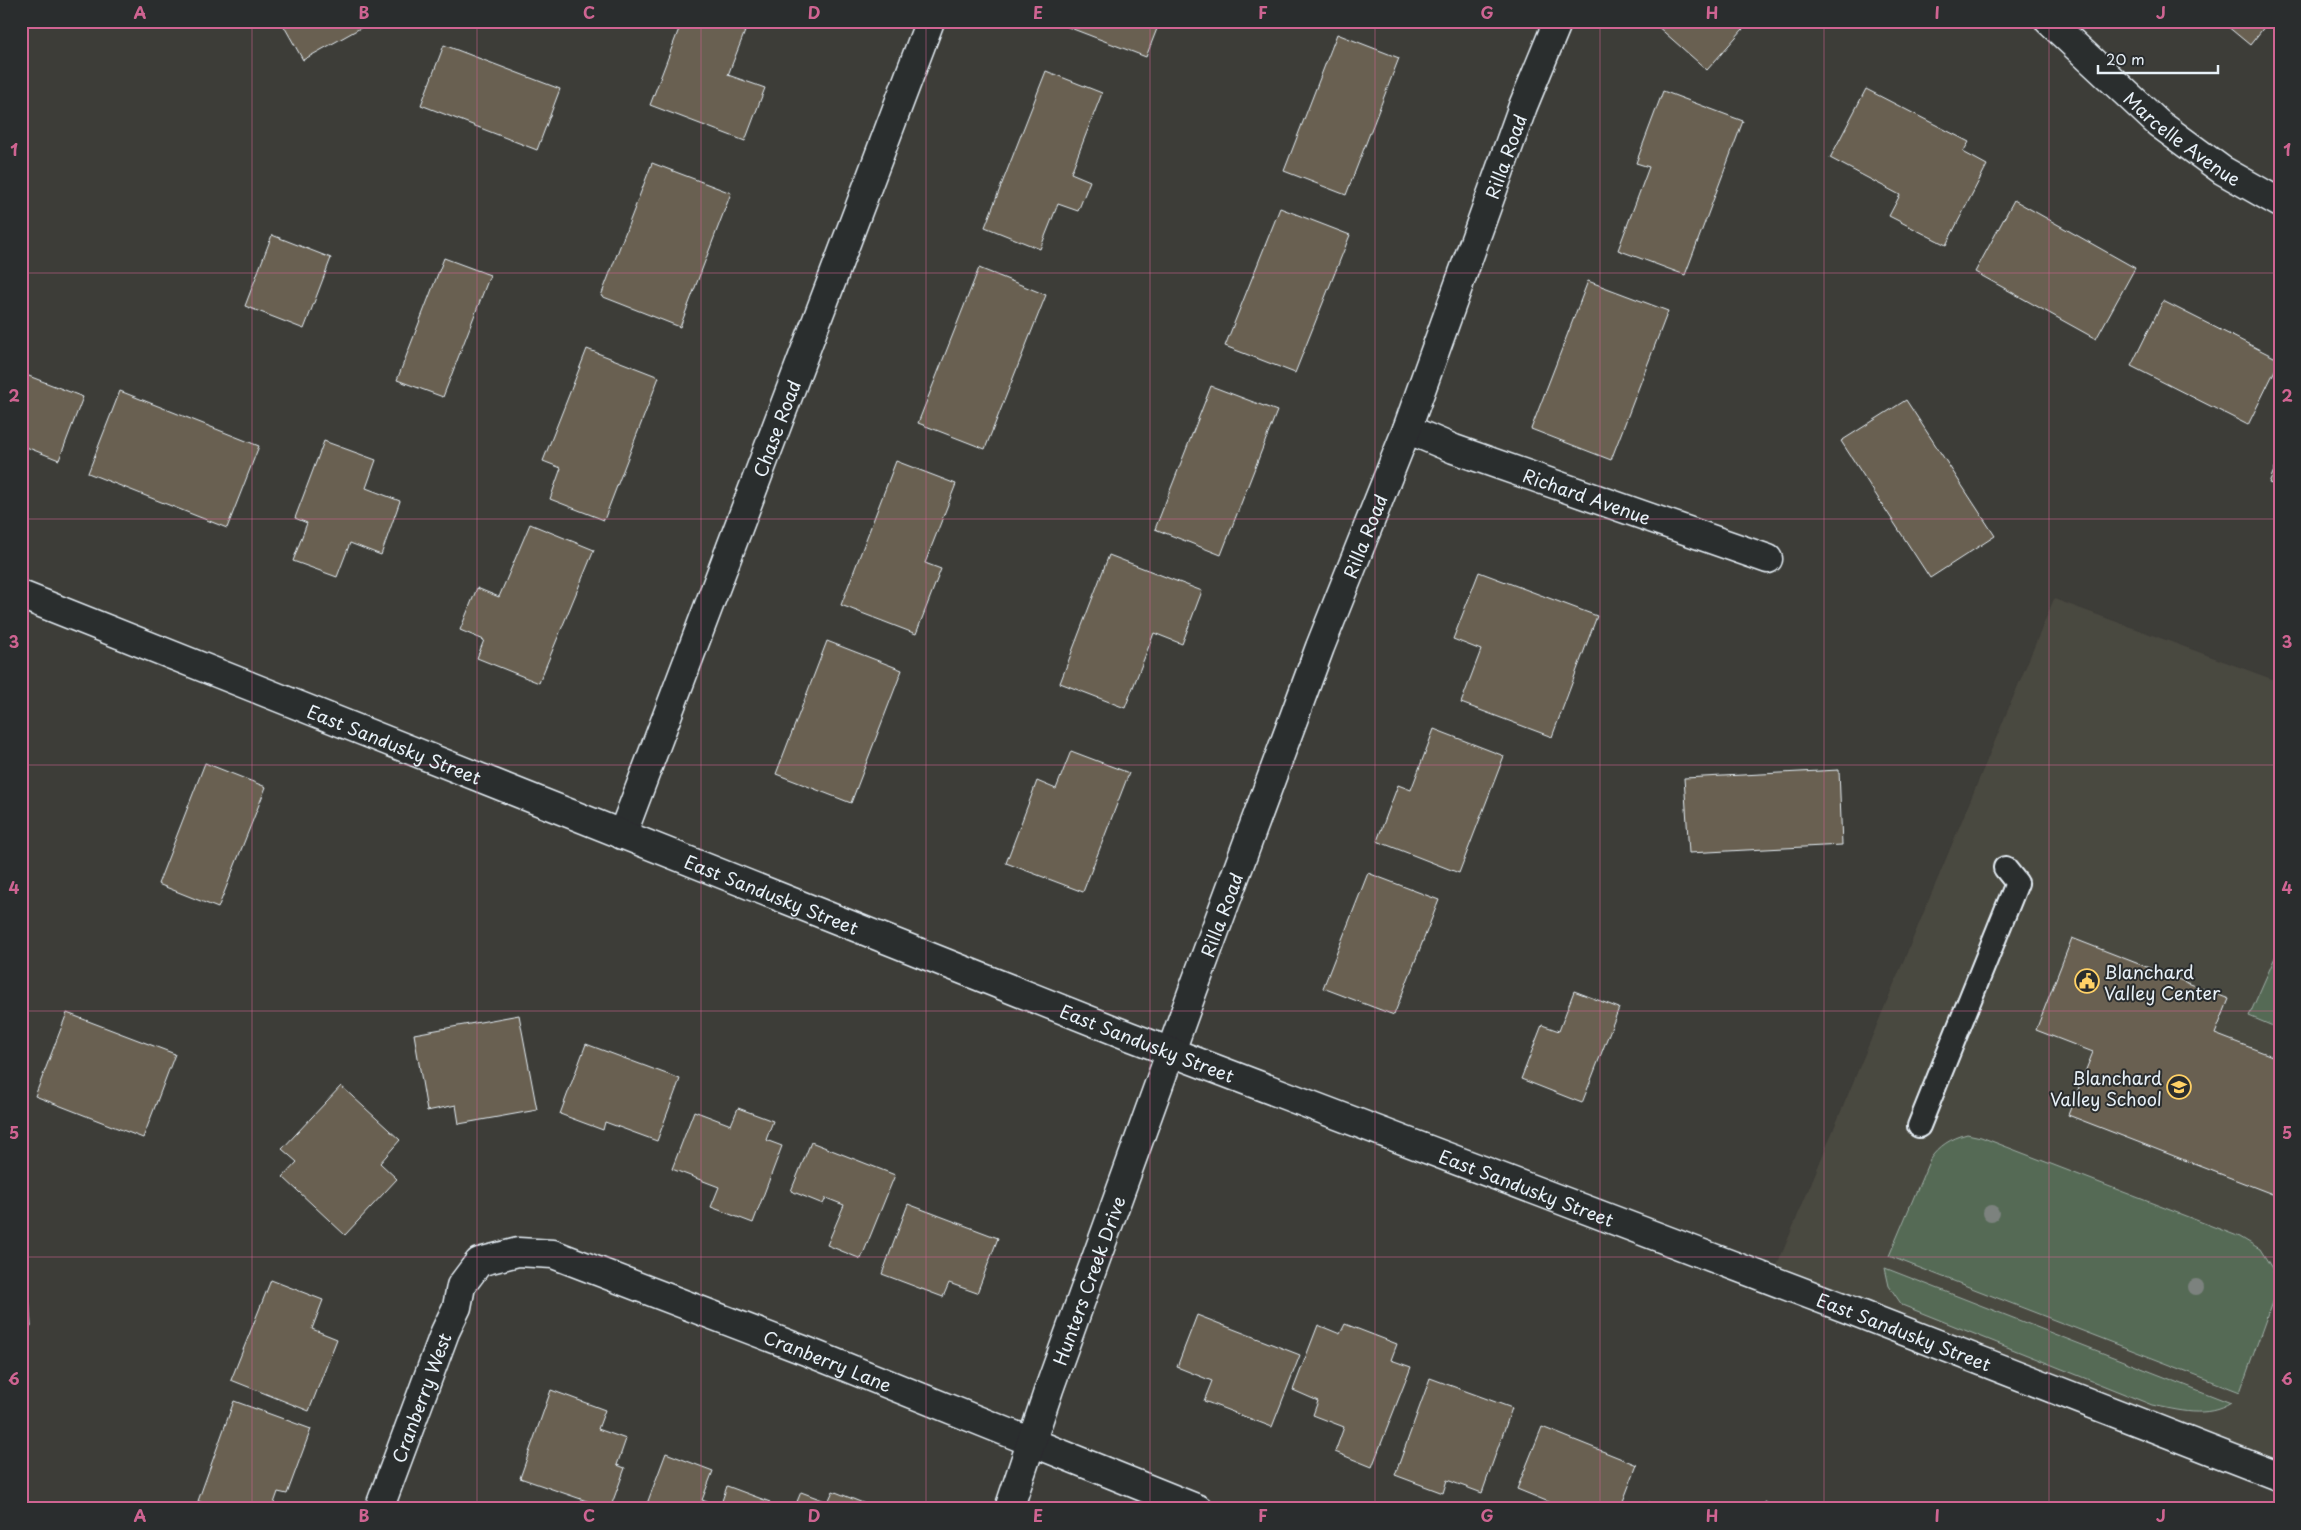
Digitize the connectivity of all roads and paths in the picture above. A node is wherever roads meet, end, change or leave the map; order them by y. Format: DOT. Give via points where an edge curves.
graph roads {
  1 [pos="930,21"];
  2 [pos="1558,21"];
  3 [pos="2049,21"];
  4 [pos="2280,203"];
  5 [pos="1407,430"];
  6 [pos="1768,558"];
  7 [pos="21,595"];
  8 [pos="622,835"];
  9 [pos="2005,868"];
  10 [pos="1170,1051"];
  11 [pos="1919,1126"];
  12 [pos="461,1286"];
  13 [pos="1030,1441"];
  14 [pos="2280,1477"];
  15 [pos="380,1509"];
  16 [pos="1009,1509"];
  17 [pos="1198,1509"];
  1 -- 8 [label="street, Chase Road"];
  2 -- 5 [label="street, Rilla Road" via="1523,106"];
  3 -- 4 [label="street, Marcelle Avenue" via="2158,124 2222,170"];
  5 -- 6 [label="street, Richard Avenue"];
  5 -- 10 [label="street, Rilla Road" via="1320,647"];
  7 -- 8 [label="street, East Sandusky Street"];
  8 -- 10 [label="street, East Sandusky Street"];
  9 -- 11 [label="lane" via="2017,883"];
  10 -- 13 [label="street, Hunters Creek Drive"];
  10 -- 14 [label="street, East Sandusky Street"];
  12 -- 13 [label="street, Cranberry Lane" via="479,1262 518,1252 553,1254"];
  12 -- 15 [label="street, Cranberry West" via="457,1307"];
  13 -- 16 [label="street, Hunters Creek Drive"];
  13 -- 17 [label="street, Cranberry Lane"];
}
